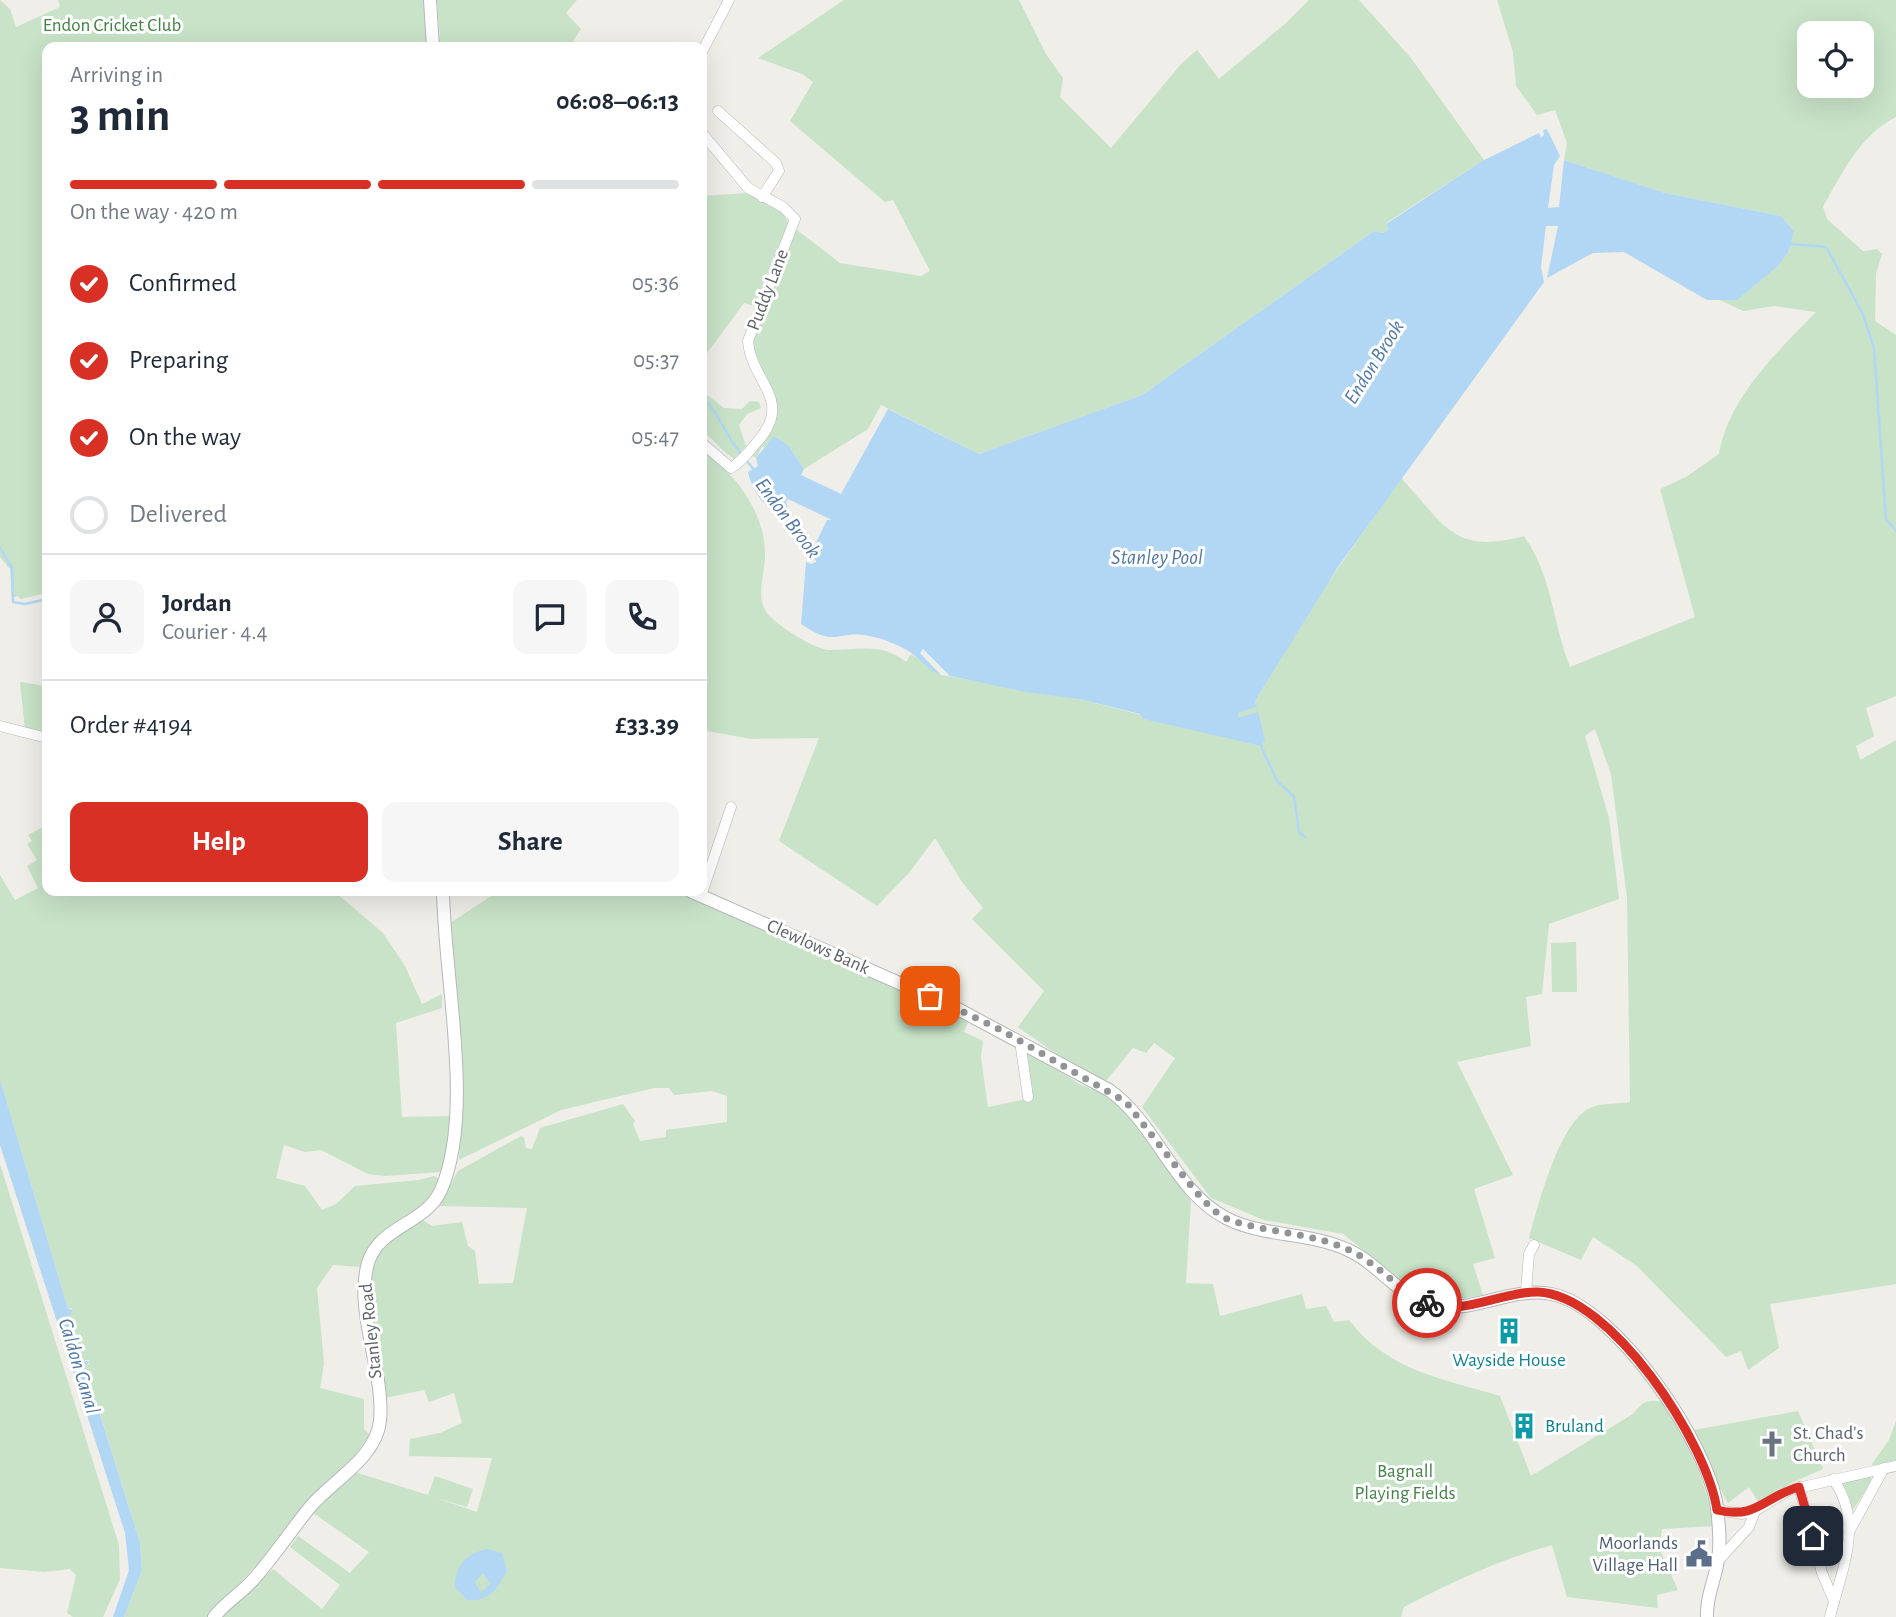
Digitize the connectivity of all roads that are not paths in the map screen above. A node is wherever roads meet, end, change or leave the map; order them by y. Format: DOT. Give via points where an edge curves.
graph roads {
  1 [pos="430,0"];
  2 [pos="729,0"];
  3 [pos="433,42"];
  4 [pos="707,42"];
  5 [pos="718,111"];
  6 [pos="707,139"];
  7 [pos="762,197"];
  8 [pos="707,447"];
  9 [pos="0,726"];
  10 [pos="42,737"];
  11 [pos="731,807"];
  12 [pos="707,866"];
  13 [pos="443,896"];
  14 [pos="703,896"];
  15 [pos="1020,1041"];
  16 [pos="1028,1097"];
  17 [pos="1534,1245"];
  18 [pos="1526,1293"];
  19 [pos="1896,1466"];
  20 [pos="1884,1468"];
  21 [pos="1833,1479"];
  22 [pos="1799,1487"];
  23 [pos="1717,1510"];
  24 [pos="1755,1511"];
  25 [pos="1849,1533"];
  26 [pos="1718,1561"];
  27 [pos="1834,1601"];
  28 [pos="214,1617"];
  29 [pos="1707,1617"];
  30 [pos="1830,1617"];
  1 -- 3 [label="street"];
  2 -- 4 [label="street"];
  5 -- 7 [label="street" via="776,163 779,171"];
  6 -- 7 [label="street, Puddy Lane" via="748,188"];
  7 -- 8 [label="street, Puddy Lane" via="795,219 748,341 749,354 773,405 769,428 731,468"];
  9 -- 10 [label="street"];
  11 -- 12 [label="street"];
  13 -- 28 [label="street, Stanley Road" via="457,1097 455,1135 452,1157 434,1203 384,1238 366,1267 380,1409 377,1433 368,1450 312,1505 281,1549"];
  14 -- 15 [label="street, Clewlows Bank"];
  15 -- 16 [label="street"];
  15 -- 18 [label="street, Clewlows Bank" via="1126,1102 1196,1192 1227,1219 1323,1239 1350,1251 1411,1296 1432,1305 1453,1307"];
  17 -- 18 [label="street" via="1528,1254"];
  18 -- 23 [label="street, Clewlows Bank" via="1572,1300 1629,1350 1676,1408 1715,1494"];
  19 -- 20 [label="street"];
  20 -- 21 [label="street"];
  20 -- 25 [label="street"];
  21 -- 22 [label="street"];
  21 -- 25 [label="street" via="1843,1496"];
  22 -- 24 [label="street"];
  22 -- 27 [label="street"];
  23 -- 24 [label="street"];
  23 -- 26 [label="street, Clewlows Bank"];
  24 -- 26 [label="street" via="1749,1527"];
  25 -- 27 [label="street" via="1847,1561"];
  26 -- 29 [label="street, Clewlows Bank"];
  27 -- 30 [label="street"];
}
